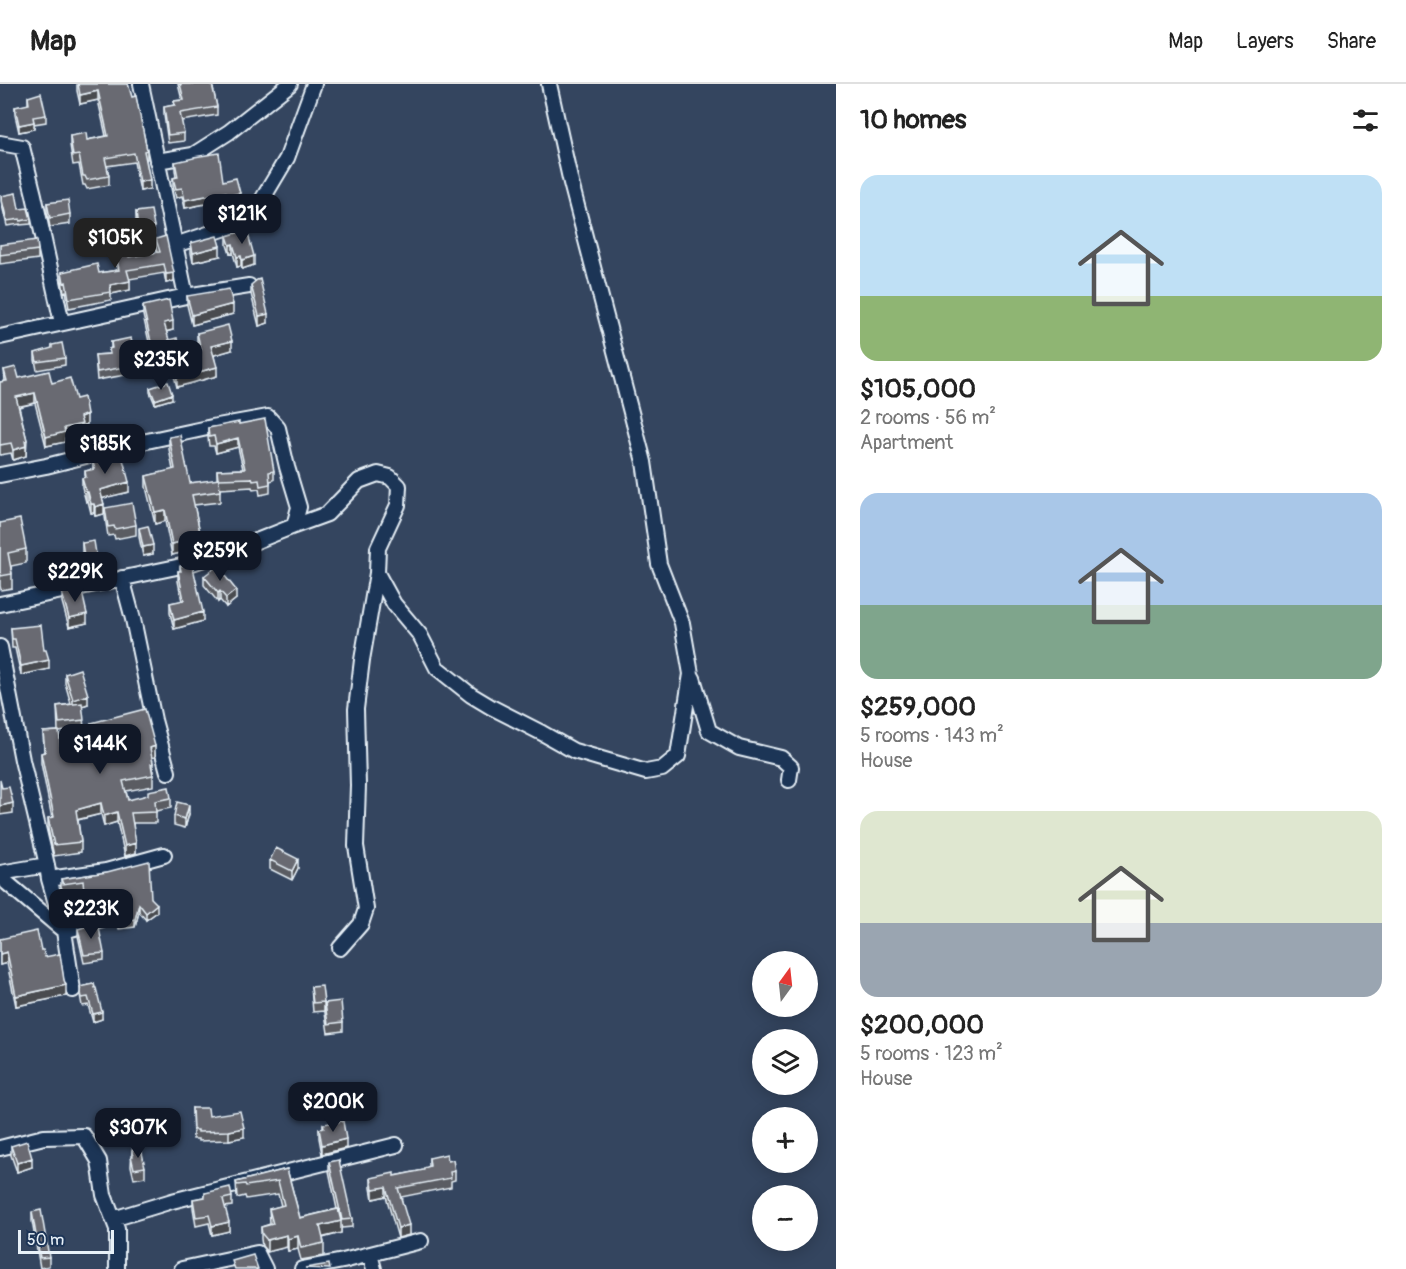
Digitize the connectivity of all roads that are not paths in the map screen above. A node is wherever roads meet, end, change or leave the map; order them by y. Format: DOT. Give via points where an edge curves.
graph roads {
  1 [pos="141,84"];
  2 [pos="290,84"];
  3 [pos="314,84"];
  4 [pos="549,84"];
  5 [pos="0,144"];
  6 [pos="157,161"];
  7 [pos="175,245"];
  8 [pos="249,286"];
  9 [pos="186,296"];
  10 [pos="62,322"];
  11 [pos="0,337"];
  12 [pos="0,475"];
  13 [pos="294,526"];
  14 [pos="377,573"];
  15 [pos="122,578"];
  16 [pos="0,604"];
  17 [pos="0,647"];
  18 [pos="691,674"];
  19 [pos="168,772"];
  20 [pos="789,780"];
  21 [pos="164,855"];
  22 [pos="46,865"];
  23 [pos="0,875"];
  24 [pos="49,879"];
  25 [pos="102,920"];
  26 [pos="64,931"];
  27 [pos="340,948"];
  28 [pos="73,990"];
  29 [pos="396,1145"];
  30 [pos="0,1148"];
  31 [pos="113,1219"];
  32 [pos="421,1241"];
  33 [pos="370,1254"];
  34 [pos="114,1269"];
  35 [pos="182,1269"];
  36 [pos="265,1269"];
  37 [pos="302,1269"];
  38 [pos="374,1269"];
  1 -- 6 [label="street"];
  2 -- 6 [label="street" via="193,155"];
  3 -- 7 [label="street" via="286,158 250,220"];
  4 -- 18 [label="street" via="573,194 644,462 659,564 682,623"];
  5 -- 10 [label="street" via="22,147"];
  6 -- 7 [label="street"];
  7 -- 9 [label="street"];
  8 -- 9 [label="street"];
  9 -- 10 [label="street"];
  10 -- 11 [label="street"];
  12 -- 13 [label="street" via="268,417 278,428 299,507"];
  13 -- 14 [label="street" via="327,514 359,481 378,474 390,477 399,486 398,505 378,549"];
  13 -- 15 [label="street" via="186,565"];
  14 -- 18 [label="street" via="394,604 420,635 437,668 471,695 574,751 646,772 662,769 678,756"];
  14 -- 27 [label="street" via="356,709 356,846 366,909 361,924"];
  15 -- 16 [label="street"];
  15 -- 19 [label="street"];
  17 -- 22 [label="street"];
  18 -- 20 [label="street" via="709,731 739,748 782,758 791,766"];
  21 -- 24 [label="street"];
  22 -- 23 [label="street"];
  22 -- 24 [label="street"];
  23 -- 26 [label="street"];
  24 -- 26 [label="street"];
  25 -- 26 [label="street"];
  26 -- 28 [label="street"];
  29 -- 31 [label="street"];
  30 -- 31 [label="street" via="44,1137 84,1136 99,1161 104,1195"];
  31 -- 34 [label="street" via="117,1228"];
  32 -- 33 [label="street"];
  33 -- 37 [label="street"];
  33 -- 38 [label="street"];
  35 -- 36 [label="street" via="257,1253"];
}
